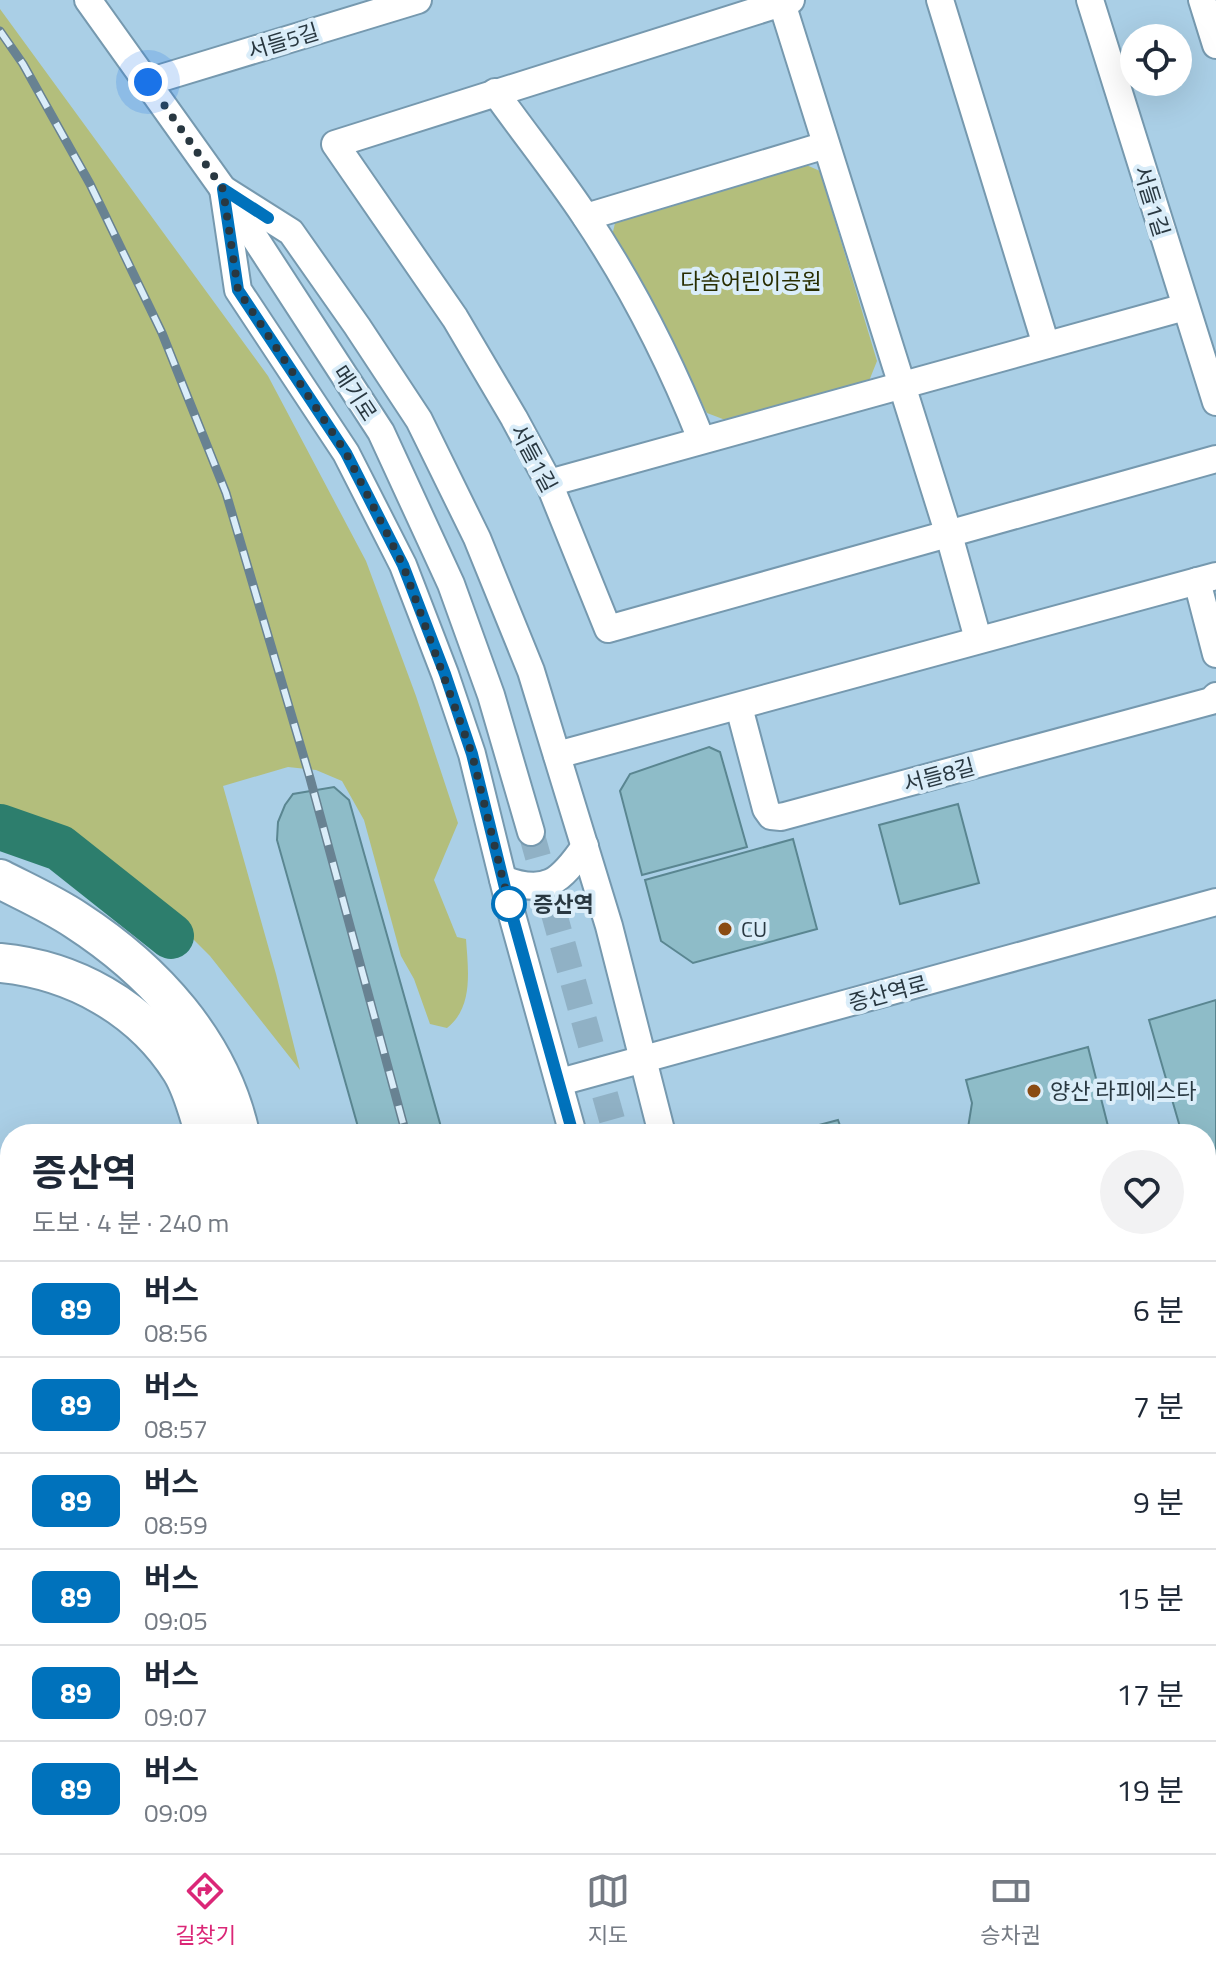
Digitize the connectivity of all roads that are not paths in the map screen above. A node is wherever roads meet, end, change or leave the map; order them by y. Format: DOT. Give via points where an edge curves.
graph roads {
  1 [pos="88,0"];
  2 [pos="418,0"];
  3 [pos="940,0"];
  4 [pos="1090,0"];
  5 [pos="1202,0"];
  6 [pos="785,1"];
  7 [pos="1216,45"];
  8 [pos="148,82"];
  9 [pos="495,92"];
  10 [pos="826,145"];
  11 [pos="223,189"];
  12 [pos="586,217"];
  13 [pos="1185,307"];
  14 [pos="1046,345"];
  15 [pos="901,384"];
  16 [pos="1216,402"];
  17 [pos="701,439"];
  18 [pos="1216,459"];
  19 [pos="549,483"];
  20 [pos="949,535"];
  21 [pos="1206,578"];
  22 [pos="978,639"];
  23 [pos="1216,654"];
  24 [pos="1216,696"];
  25 [pos="739,707"];
  26 [pos="557,755"];
  27 [pos="531,832"];
  28 [pos="585,846"];
  29 [pos="0,879"];
  30 [pos="503,879"];
  31 [pos="1216,902"];
  32 [pos="0,963"];
  33 [pos="642,1060"];
  34 [pos="560,1082"];
  35 [pos="201,1124"];
  36 [pos="237,1124"];
  37 [pos="570,1124"];
  38 [pos="659,1124"];
  1 -- 8 [label="street, 메기로"];
  2 -- 8 [label="street, 서들5길"];
  3 -- 14 [label="street"];
  4 -- 13 [label="street, 서들1길"];
  5 -- 7 [label="street"];
  6 -- 9 [label="street, 서들1길"];
  6 -- 10 [label="street, 서들1길"];
  8 -- 11 [label="street, 메기로"];
  9 -- 12 [label="street"];
  9 -- 19 [label="street, 서들1길" via="335,144 455,318"];
  10 -- 12 [label="street"];
  10 -- 15 [label="street, 서들1길"];
  11 -- 26 [label="street" via="291,232 419,420 482,551 531,671"];
  11 -- 27 [label="street, 메기로" via="381,432 451,584"];
  11 -- 30 [label="street" via="238,290 346,453 403,565 472,754"];
  12 -- 17 [label="street" via="653,331"];
  13 -- 14 [label="street"];
  13 -- 16 [label="street, 서들1길"];
  14 -- 15 [label="street"];
  15 -- 17 [label="street"];
  15 -- 20 [label="street, 서들1길"];
  17 -- 19 [label="street"];
  18 -- 20 [label="street, 서들1길"];
  19 -- 20 [label="street, 서들1길" via="608,629"];
  20 -- 22 [label="street, 서들1길"];
  21 -- 22 [label="street"];
  21 -- 23 [label="street"];
  22 -- 25 [label="street"];
  24 -- 25 [label="street, 서들8길" via="781,817 766,809"];
  25 -- 26 [label="street"];
  26 -- 28 [label="street"];
  28 -- 30 [label="street" via="553,884 525,888"];
  28 -- 33 [label="street"];
  29 -- 36 [label="highway" via="76,920 143,972 198,1036 219,1073"];
  30 -- 34 [label="street"];
  31 -- 33 [label="street, 증산역로"];
  32 -- 35 [label="highway" via="57,974 139,1020 182,1073"];
  33 -- 34 [label="street, 증산역로"];
  33 -- 38 [label="street"];
  34 -- 37 [label="street"];
}
